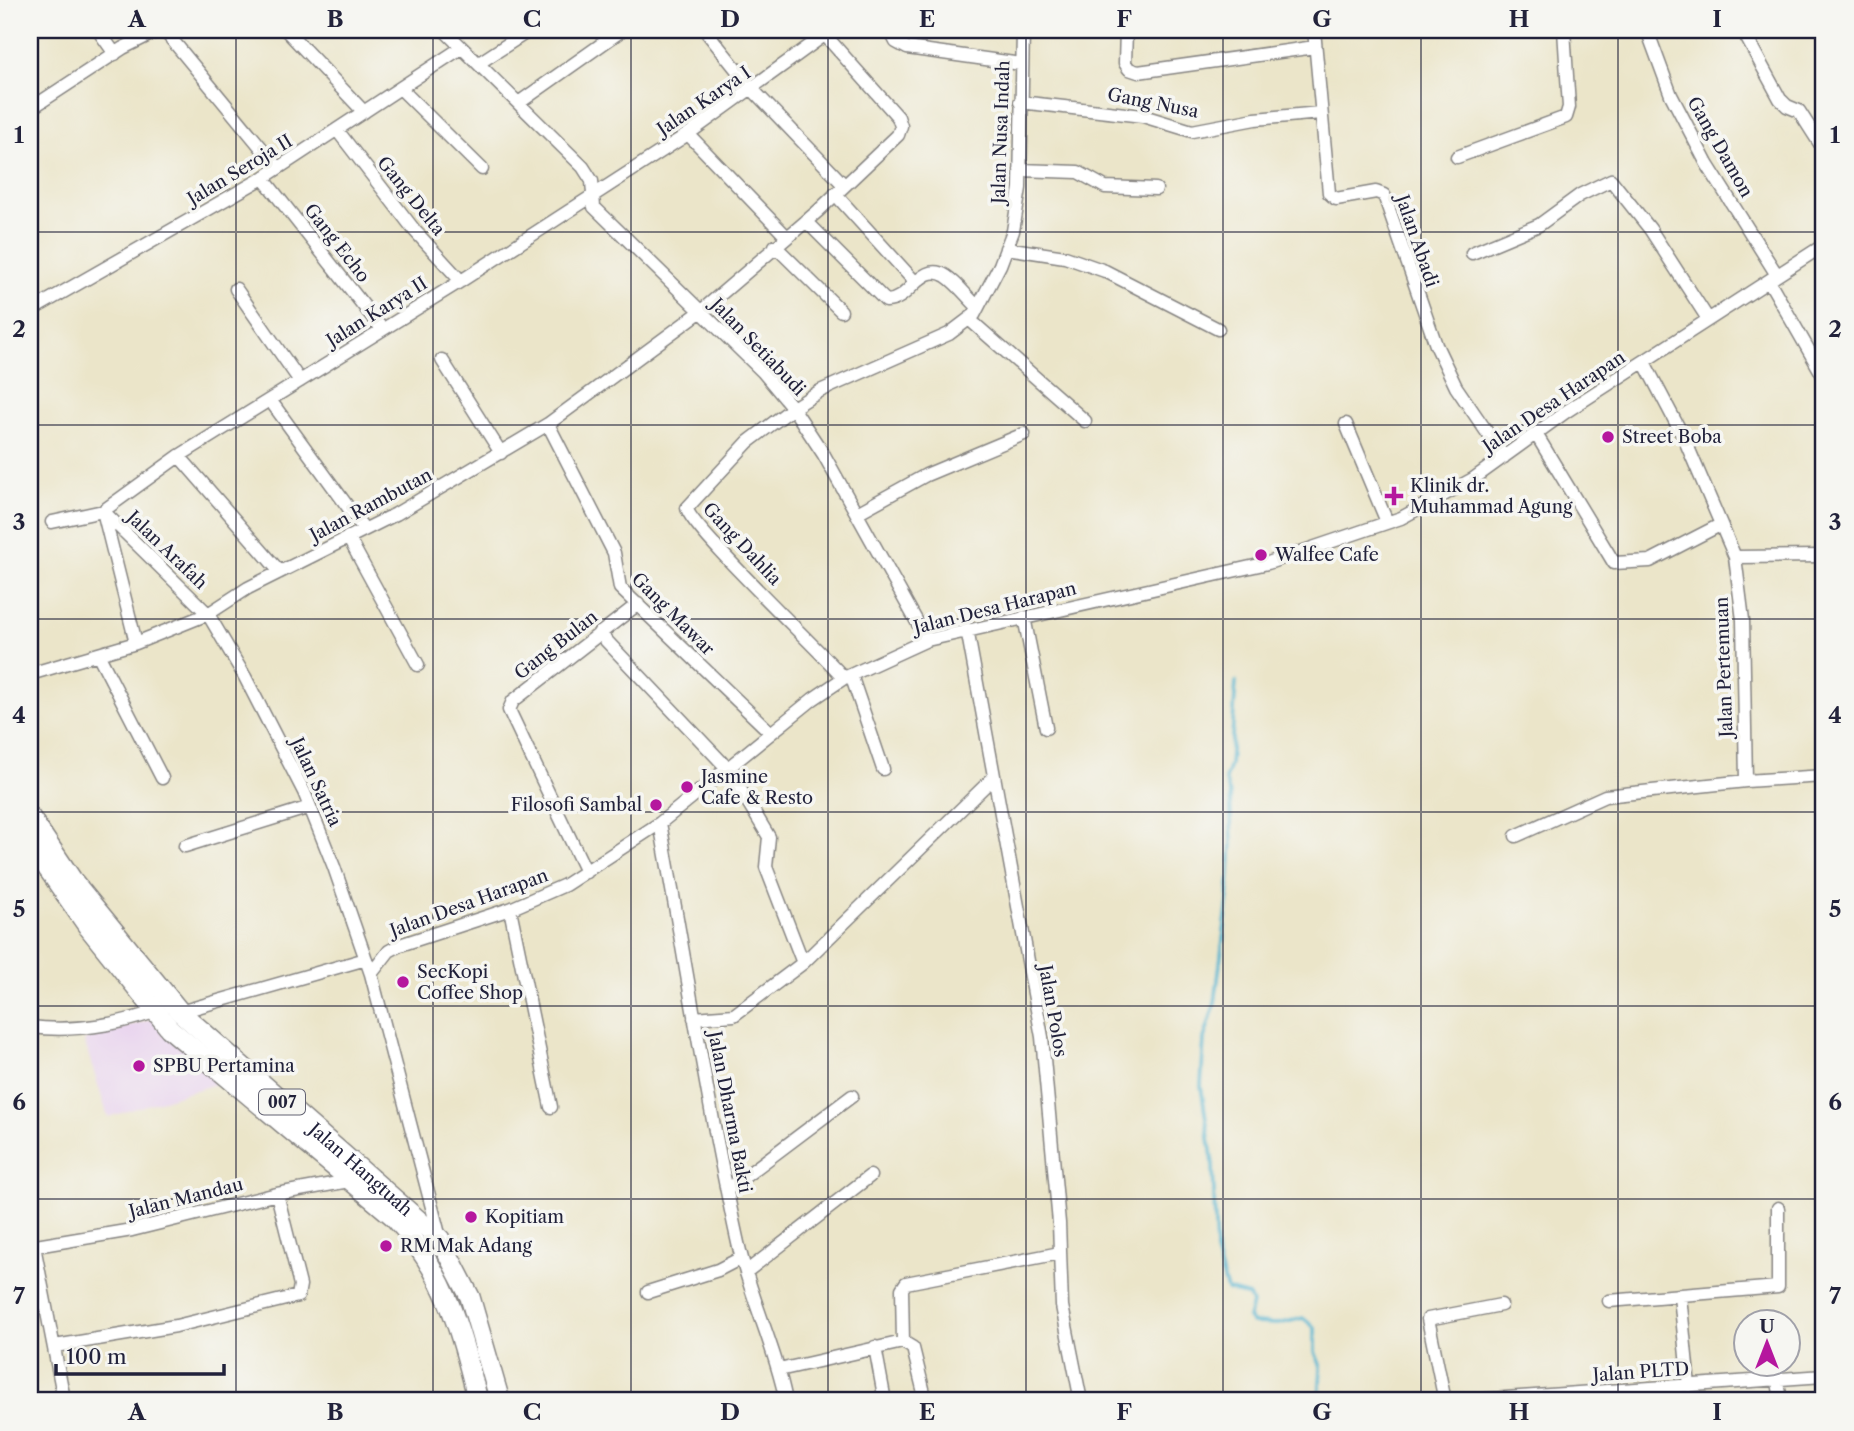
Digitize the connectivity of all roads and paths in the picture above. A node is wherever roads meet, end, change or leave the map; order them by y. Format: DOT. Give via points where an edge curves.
graph roads {
  1 [pos="98,30"];
  2 [pos="162,30"];
  3 [pos="286,30"];
  4 [pos="444,30"];
  5 [pos="530,30"];
  6 [pos="622,30"];
  7 [pos="705,30"];
  8 [pos="890,30"];
  9 [pos="1023,30"];
  10 [pos="1126,30"];
  11 [pos="1314,30"];
  12 [pos="1564,30"];
  13 [pos="1647,30"];
  14 [pos="829,32"];
  15 [pos="1743,32"];
  16 [pos="1315,47"];
  17 [pos="461,48"];
  18 [pos="115,54"];
  19 [pos="479,63"];
  20 [pos="1021,64"];
  21 [pos="400,88"];
  22 [pos="752,90"];
  23 [pos="520,102"];
  24 [pos="1020,102"];
  25 [pos="30,109"];
  26 [pos="364,112"];
  27 [pos="1320,113"];
  28 [pos="337,130"];
  29 [pos="688,134"];
  30 [pos="1824,150"];
  31 [pos="1457,157"];
  32 [pos="278,168"];
  33 [pos="482,169"];
  34 [pos="1020,170"];
  35 [pos="263,178"];
  36 [pos="840,189"];
  37 [pos="1156,189"];
  38 [pos="592,196"];
  39 [pos="806,221"];
  40 [pos="787,237"];
  41 [pos="1824,245"];
  42 [pos="775,246"];
  43 [pos="1006,248"];
  44 [pos="1472,253"];
  45 [pos="1773,278"];
  46 [pos="461,282"];
  47 [pos="915,282"];
  48 [pos="236,289"];
  49 [pos="978,307"];
  50 [pos="30,311"];
  51 [pos="841,311"];
  52 [pos="700,312"];
  53 [pos="1708,319"];
  54 [pos="970,320"];
  55 [pos="1217,328"];
  56 [pos="382,329"];
  57 [pos="442,360"];
  58 [pos="1644,362"];
  59 [pos="1824,377"];
  60 [pos="300,381"];
  61 [pos="270,400"];
  62 [pos="793,408"];
  63 [pos="1085,421"];
  64 [pos="548,424"];
  65 [pos="1346,424"];
  66 [pos="1024,434"];
  67 [pos="1536,434"];
  68 [pos="501,453"];
  69 [pos="179,456"];
  70 [pos="1504,457"];
  71 [pos="103,511"];
  72 [pos="857,513"];
  73 [pos="52,522"];
  74 [pos="1387,522"];
  75 [pos="1720,525"];
  76 [pos="364,529"];
  77 [pos="348,537"];
  78 [pos="1824,556"];
  79 [pos="1735,557"];
  80 [pos="280,572"];
  81 [pos="638,604"];
  82 [pos="208,614"];
  83 [pos="1024,617"];
  84 [pos="967,629"];
  85 [pos="599,633"];
  86 [pos="927,640"];
  87 [pos="136,643"];
  88 [pos="98,654"];
  89 [pos="418,665"];
  90 [pos="30,671"];
  91 [pos="848,676"];
  92 [pos="1046,728"];
  93 [pos="770,732"];
  94 [pos="728,769"];
  95 [pos="883,769"];
  96 [pos="1824,776"];
  97 [pos="162,778"];
  98 [pos="992,779"];
  99 [pos="1746,781"];
  100 [pos="310,807"];
  101 [pos="30,817"];
  102 [pos="660,823"];
  103 [pos="1516,836"];
  104 [pos="30,843"];
  105 [pos="185,846"];
  106 [pos="37,866"];
  107 [pos="586,872"];
  108 [pos="510,909"];
  109 [pos="366,959"];
  110 [pos="803,963"];
  111 [pos="371,974"];
  112 [pos="154,1012"];
  113 [pos="180,1012"];
  114 [pos="694,1018"];
  115 [pos="30,1027"];
  116 [pos="852,1096"];
  117 [pos="551,1107"];
  118 [pos="870,1176"];
  119 [pos="349,1181"];
  120 [pos="727,1191"];
  121 [pos="278,1194"];
  122 [pos="1778,1208"];
  123 [pos="440,1239"];
  124 [pos="32,1247"];
  125 [pos="1060,1253"];
  126 [pos="741,1258"];
  127 [pos="746,1272"];
  128 [pos="648,1292"];
  129 [pos="1680,1296"];
  130 [pos="1609,1301"];
  131 [pos="1501,1305"];
  132 [pos="903,1342"];
  133 [pos="55,1346"];
  134 [pos="875,1347"];
  135 [pos="779,1370"];
  136 [pos="1824,1377"];
  137 [pos="1778,1381"];
  138 [pos="1689,1386"];
  139 [pos="1670,1387"];
  140 [pos="57,1401"];
  141 [pos="478,1401"];
  142 [pos="500,1401"];
  143 [pos="786,1401"];
  144 [pos="886,1401"];
  145 [pos="926,1401"];
  146 [pos="1081,1401"];
  147 [pos="1445,1401"];
  148 [pos="1461,1401"];
  149 [pos="1671,1401"];
  150 [pos="1781,1401"];
  1 -- 18 [label="street"];
  2 -- 18 [label="street"];
  2 -- 32 [label="street"];
  3 -- 26 [label="street"];
  4 -- 17 [label="street, Jalan Setiabudi"];
  5 -- 19 [label="street"];
  6 -- 23 [label="street"];
  7 -- 22 [label="street"];
  8 -- 20 [label="street" via="896,42 907,48"];
  9 -- 20 [label="street, Jalan Nusa Indah"];
  10 -- 16 [label="street" via="1125,63 1139,72"];
  11 -- 16 [label="street, Jalan Abadi"];
  12 -- 31 [label="street" via="1566,117"];
  13 -- 45 [label="street, Gang Damon" via="1671,96"];
  14 -- 22 [label="street, Jalan Karya I"];
  14 -- 36 [label="street, Jalan Rambutan" via="901,126 898,135"];
  15 -- 30 [label="street" via="1780,99 1799,111"];
  16 -- 27 [label="street, Jalan Abadi"];
  17 -- 19 [label="street, Jalan Setiabudi"];
  17 -- 21 [label="street, Jalan Seroja II"];
  18 -- 25 [label="street"];
  19 -- 23 [label="street, Jalan Setiabudi"];
  20 -- 24 [label="street, Jalan Nusa Indah"];
  21 -- 26 [label="street, Jalan Seroja II"];
  21 -- 33 [label="street"];
  22 -- 29 [label="street, Jalan Karya I"];
  22 -- 36 [label="street"];
  23 -- 38 [label="street, Jalan Setiabudi" via="590,175"];
  24 -- 27 [label="street, Gang Nusa" via="1143,116 1192,131"];
  24 -- 34 [label="street, Jalan Nusa Indah"];
  26 -- 28 [label="street, Jalan Seroja II"];
  27 -- 70 [label="street, Jalan Abadi" via="1331,196 1384,195 1436,345 1456,387"];
  28 -- 32 [label="street, Jalan Seroja II"];
  28 -- 46 [label="street, Gang Delta"];
  29 -- 38 [label="street, Jalan Karya I"];
  29 -- 40 [label="street"];
  32 -- 35 [label="street, Jalan Seroja II"];
  34 -- 37 [label="street" via="1078,172 1105,187"];
  34 -- 43 [label="street, Jalan Nusa Indah" via="1013,230"];
  35 -- 50 [label="street, Jalan Seroja II"];
  35 -- 56 [label="street, Gang Echo"];
  36 -- 39 [label="street, Jalan Rambutan"];
  36 -- 47 [label="street"];
  38 -- 46 [label="street, Jalan Karya II"];
  38 -- 52 [label="street, Jalan Setiabudi" via="598,209"];
  39 -- 40 [label="street, Jalan Rambutan"];
  39 -- 47 [label="street" via="886,301 901,299"];
  40 -- 42 [label="street, Jalan Rambutan"];
  41 -- 45 [label="street, Jalan Desa Harapan"];
  42 -- 51 [label="street"];
  42 -- 52 [label="street, Jalan Rambutan"];
  43 -- 49 [label="street, Jalan Nusa Indah"];
  43 -- 55 [label="street" via="1065,257 1105,271"];
  44 -- 53 [label="street" via="1539,225 1580,195 1611,180 1650,229"];
  45 -- 53 [label="street, Jalan Desa Harapan"];
  45 -- 59 [label="street, Gang Damon"];
  46 -- 56 [label="street, Jalan Karya II"];
  47 -- 49 [label="street" via="938,273 946,276"];
  48 -- 60 [label="street"];
  49 -- 54 [label="street, Jalan Nusa Indah"];
  52 -- 62 [label="street, Jalan Setiabudi"];
  52 -- 64 [label="street, Jalan Rambutan"];
  53 -- 58 [label="street, Jalan Desa Harapan"];
  54 -- 62 [label="street, Jalan Nusa Indah"];
  54 -- 63 [label="street"];
  56 -- 60 [label="street, Jalan Karya II"];
  57 -- 68 [label="street"];
  58 -- 67 [label="street, Jalan Desa Harapan"];
  58 -- 75 [label="street, Jalan Pertemuan" via="1684,438"];
  60 -- 61 [label="street, Jalan Karya II"];
  61 -- 69 [label="street, Jalan Karya II"];
  61 -- 76 [label="street"];
  62 -- 72 [label="street, Jalan Setiabudi"];
  62 -- 91 [label="street, Gang Dahlia" via="748,442 690,503 687,513"];
  64 -- 68 [label="street, Jalan Rambutan"];
  64 -- 81 [label="street, Gang Mawar" via="614,553 617,584"];
  65 -- 74 [label="street"];
  66 -- 72 [label="street" via="926,475"];
  67 -- 70 [label="street, Jalan Desa Harapan"];
  67 -- 75 [label="street" via="1614,563 1650,561"];
  68 -- 76 [label="street, Jalan Rambutan"];
  69 -- 71 [label="street, Jalan Karya II"];
  69 -- 80 [label="street"];
  70 -- 74 [label="street, Jalan Desa Harapan" via="1473,479"];
  71 -- 73 [label="street"];
  71 -- 82 [label="street, Jalan Arafah"];
  71 -- 87 [label="street"];
  72 -- 86 [label="street, Jalan Setiabudi"];
  74 -- 83 [label="street, Jalan Desa Harapan" via="1268,563"];
  75 -- 79 [label="street, Jalan Pertemuan"];
  76 -- 77 [label="street, Jalan Rambutan"];
  77 -- 80 [label="street, Jalan Rambutan"];
  77 -- 89 [label="street"];
  78 -- 79 [label="street"];
  79 -- 99 [label="street, Jalan Pertemuan" via="1743,620"];
  80 -- 82 [label="street, Jalan Rambutan"];
  81 -- 85 [label="street, Gang Bulan"];
  81 -- 93 [label="street, Gang Mawar"];
  82 -- 87 [label="street, Jalan Rambutan"];
  82 -- 100 [label="street, Jalan Satria"];
  83 -- 84 [label="street, Jalan Desa Harapan"];
  83 -- 92 [label="street"];
  84 -- 86 [label="street, Jalan Desa Harapan"];
  84 -- 98 [label="street, Jalan Polos"];
  85 -- 94 [label="street"];
  85 -- 107 [label="street, Gang Bulan" via="513,701 509,710"];
  86 -- 91 [label="street, Jalan Desa Harapan"];
  87 -- 88 [label="street, Jalan Rambutan"];
  88 -- 90 [label="street, Jalan Rambutan"];
  88 -- 97 [label="street"];
  91 -- 93 [label="street, Jalan Desa Harapan"];
  91 -- 95 [label="street"];
  93 -- 94 [label="street, Jalan Desa Harapan"];
  94 -- 102 [label="street, Jalan Desa Harapan"];
  94 -- 110 [label="street" via="769,838 766,867"];
  96 -- 99 [label="street"];
  98 -- 110 [label="street"];
  98 -- 125 [label="street, Jalan Polos" via="1042,1037"];
  99 -- 103 [label="street" via="1605,796"];
  100 -- 105 [label="street"];
  100 -- 109 [label="street, Jalan Satria"];
  101 -- 113 [label="highway, Jalan Hangtuah / 007" via="73,881"];
  102 -- 107 [label="street, Jalan Desa Harapan"];
  102 -- 114 [label="street, Jalan Dharma Bakti"];
  104 -- 106 [label="highway, Jalan Hangtuah / 007"];
  106 -- 112 [label="highway, Jalan Hangtuah / 007"];
  107 -- 108 [label="street, Jalan Desa Harapan"];
  108 -- 111 [label="street, Jalan Desa Harapan" via="400,945 389,951"];
  108 -- 117 [label="street"];
  109 -- 111 [label="street, Jalan Satria"];
  109 -- 113 [label="street"];
  110 -- 114 [label="street" via="734,1015"];
  111 -- 123 [label="street"];
  112 -- 115 [label="street" via="89,1028"];
  112 -- 119 [label="highway, Jalan Hangtuah / 007"];
  113 -- 123 [label="highway, Jalan Hangtuah / 007"];
  114 -- 120 [label="street, Jalan Dharma Bakti"];
  116 -- 120 [label="street"];
  118 -- 127 [label="street"];
  119 -- 121 [label="street, Jalan Mandau"];
  119 -- 141 [label="highway, Jalan Hangtuah / 007" via="418,1242 451,1301"];
  120 -- 126 [label="street, Jalan Dharma Bakti"];
  121 -- 124 [label="street, Jalan Mandau" via="132,1230"];
  121 -- 133 [label="street" via="300,1285 298,1296 176,1326"];
  122 -- 129 [label="street" via="1779,1287"];
  123 -- 142 [label="highway, Jalan Hangtuah / 007" via="470,1297"];
  124 -- 133 [label="street"];
  125 -- 132 [label="street" via="906,1283 902,1289"];
  125 -- 146 [label="street, Jalan Polos" via="1062,1306"];
  126 -- 127 [label="street, Jalan Dharma Bakti"];
  126 -- 128 [label="street"];
  127 -- 135 [label="street, Jalan Dharma Bakti"];
  129 -- 130 [label="street"];
  129 -- 138 [label="street"];
  131 -- 147 [label="street" via="1428,1319"];
  132 -- 134 [label="street"];
  132 -- 145 [label="street" via="913,1348"];
  133 -- 140 [label="street" via="63,1394"];
  134 -- 135 [label="street"];
  134 -- 144 [label="street"];
  135 -- 143 [label="street, Jalan Dharma Bakti"];
  136 -- 137 [label="street, Jalan PLTD"];
  137 -- 138 [label="street, Jalan PLTD"];
  137 -- 150 [label="street"];
  138 -- 139 [label="street, Jalan PLTD"];
  139 -- 148 [label="street, Jalan PLTD"];
  139 -- 149 [label="street"];
}
